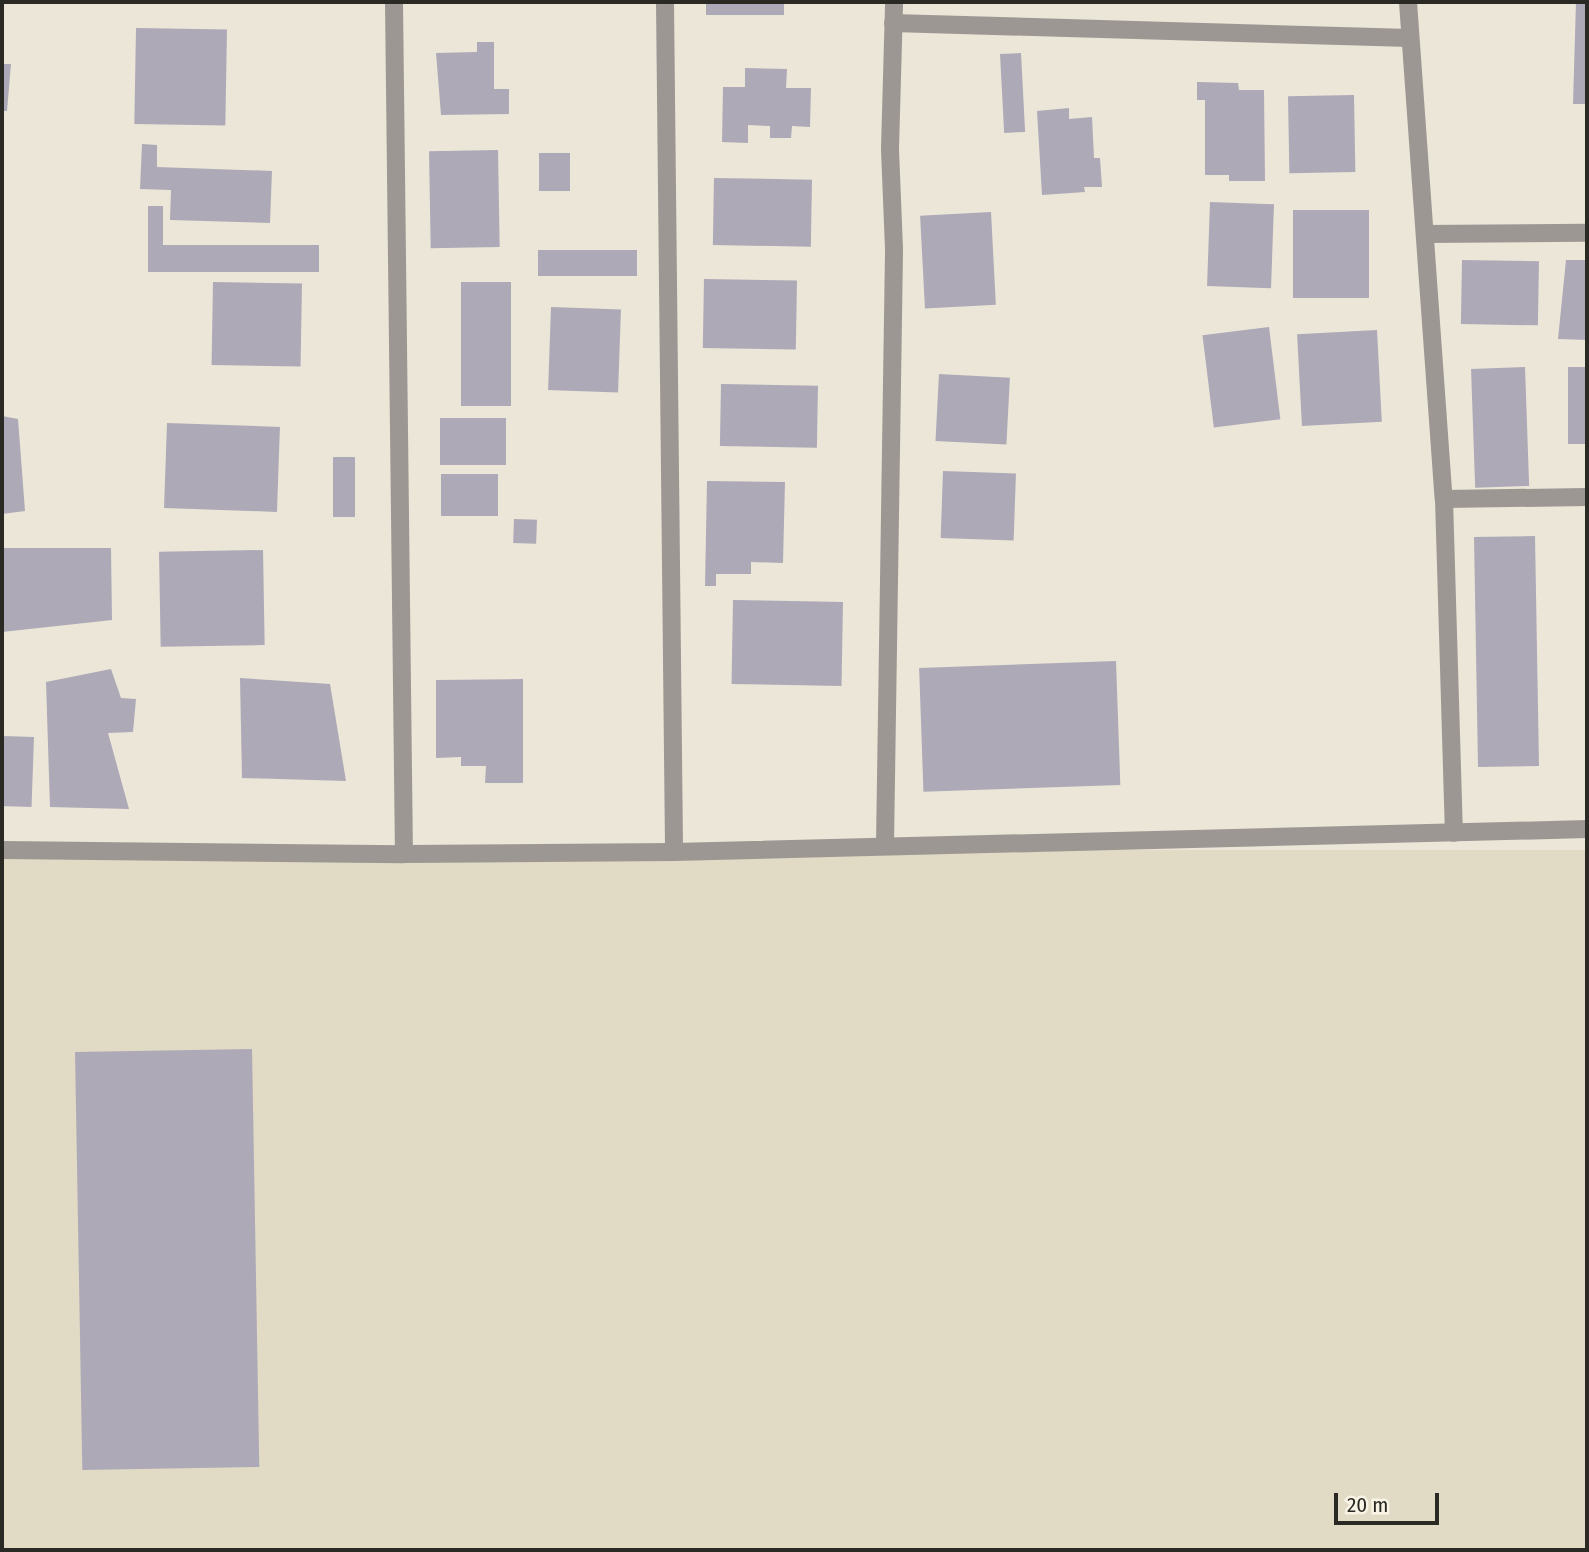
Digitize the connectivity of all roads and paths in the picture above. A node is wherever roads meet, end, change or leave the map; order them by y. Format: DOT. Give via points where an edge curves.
graph roads {
  1 [pos="394,2"];
  2 [pos="665,2"];
  3 [pos="894,2"];
  4 [pos="1408,2"];
  5 [pos="893,23"];
  6 [pos="1410,38"];
  7 [pos="1587,233"];
  8 [pos="1424,234"];
  9 [pos="1587,498"];
  10 [pos="1444,499"];
  11 [pos="1587,829"];
  12 [pos="1454,833"];
  13 [pos="885,845"];
  14 [pos="2,850"];
  15 [pos="674,852"];
  16 [pos="404,854"];
  1 -- 16 [label="street"];
  2 -- 15 [label="street"];
  3 -- 5 [label="street"];
  4 -- 6 [label="street"];
  5 -- 6 [label="street"];
  5 -- 13 [label="street"];
  6 -- 8 [label="street"];
  7 -- 8 [label="street"];
  8 -- 10 [label="street"];
  9 -- 10 [label="street"];
  10 -- 12 [label="street"];
  11 -- 12 [label="street"];
  12 -- 13 [label="street"];
  13 -- 15 [label="street"];
  14 -- 16 [label="street"];
  15 -- 16 [label="street"];
}
